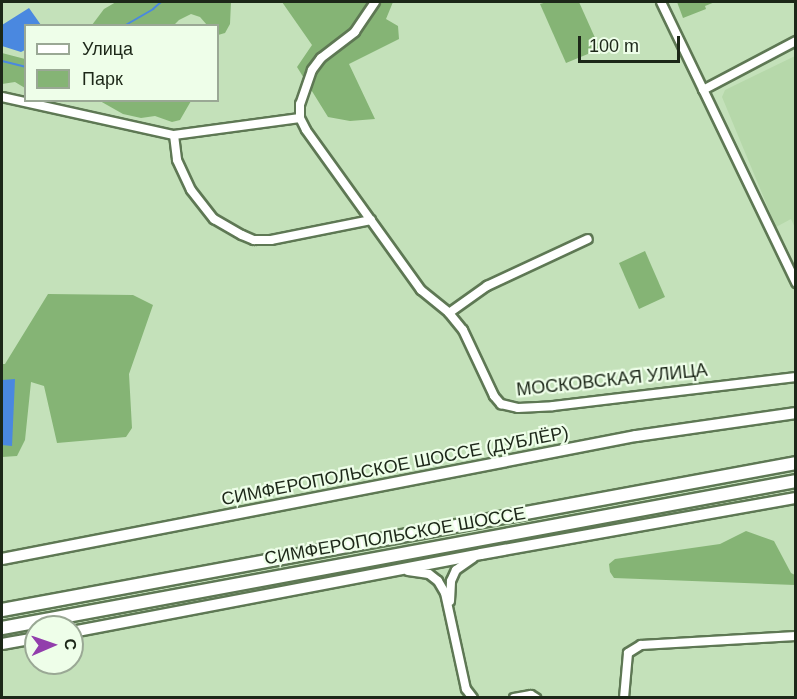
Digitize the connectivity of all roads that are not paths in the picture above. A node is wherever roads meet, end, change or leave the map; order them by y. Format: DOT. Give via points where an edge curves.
graph roads {
  1 [pos="375,2"];
  2 [pos="661,2"];
  3 [pos="795,41"];
  4 [pos="703,90"];
  5 [pos="2,97"];
  6 [pos="24,102"];
  7 [pos="25,102"];
  8 [pos="300,118"];
  9 [pos="174,135"];
  10 [pos="371,220"];
  11 [pos="588,239"];
  12 [pos="795,283"];
  13 [pos="449,313"];
  14 [pos="795,377"];
  15 [pos="795,413"];
  16 [pos="795,463"];
  17 [pos="795,481"];
  18 [pos="795,498"];
  19 [pos="481,554"];
  20 [pos="2,559"];
  21 [pos="397,570"];
  22 [pos="450,608"];
  23 [pos="2,610"];
  24 [pos="2,627"];
  25 [pos="84,630"];
  26 [pos="795,636"];
  27 [pos="24,640"];
  28 [pos="2,645"];
  29 [pos="473,698"];
  30 [pos="514,698"];
  31 [pos="536,698"];
  32 [pos="624,698"];
  1 -- 8 [label="street" via="355,32 321,58 312,70 300,104"];
  2 -- 4 [label="street"];
  3 -- 4 [label="street"];
  4 -- 12 [label="street"];
  5 -- 6 [label="street"];
  7 -- 9 [label="street"];
  8 -- 9 [label="street"];
  8 -- 10 [label="street, МОСКОВСКАЯ УЛИЦА"];
  9 -- 10 [label="street" via="177,160 191,189 209,215 242,235 271,240"];
  10 -- 13 [label="street, МОСКОВСКАЯ УЛИЦА" via="421,290"];
  11 -- 13 [label="street" via="487,286"];
  13 -- 14 [label="street, МОСКОВСКАЯ УЛИЦА" via="463,330 494,396 509,407 553,406"];
  15 -- 20 [label="main road, СИМФЕРОПОЛЬСКОЕ ШОССЕ (ДУБЛЁР)" via="636,436"];
  16 -- 23 [label="highway, СИМФЕРОПОЛЬСКОЕ ШОССЕ"];
  17 -- 24 [label="highway, СИМФЕРОПОЛЬСКОЕ ШОССЕ"];
  18 -- 19 [label="main road"];
  19 -- 21 [label="main road"];
  19 -- 22 [label="street" via="456,570 451,580"];
  21 -- 22 [label="street" via="429,574 438,581"];
  21 -- 25 [label="main road"];
  22 -- 29 [label="street" via="466,689"];
  26 -- 32 [label="street" via="641,645 628,653"];
  27 -- 28 [label="main road"];
  30 -- 31 [label="street"];
}
